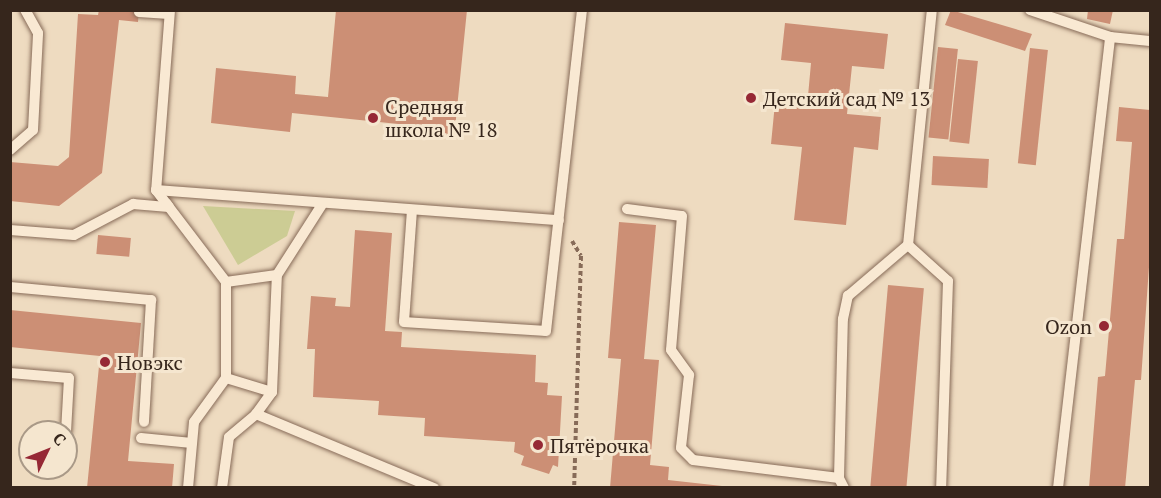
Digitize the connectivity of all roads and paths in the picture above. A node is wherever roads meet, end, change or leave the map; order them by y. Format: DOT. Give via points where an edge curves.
graph roads {
  1 [pos="25,10"];
  2 [pos="582,10"];
  3 [pos="932,10"];
  4 [pos="1030,10"];
  5 [pos="139,12"];
  6 [pos="169,12"];
  7 [pos="1110,37"];
  8 [pos="1150,41"];
  9 [pos="10,150"];
  10 [pos="156,190"];
  11 [pos="323,203"];
  12 [pos="169,207"];
  13 [pos="627,209"];
  14 [pos="412,210"];
  15 [pos="559,220"];
  16 [pos="10,230"];
  17 [pos="908,245"];
  18 [pos="278,275"];
  19 [pos="226,282"];
  20 [pos="10,287"];
  21 [pos="10,373"];
  22 [pos="226,378"];
  23 [pos="272,392"];
  24 [pos="256,414"];
  25 [pos="67,420"];
  26 [pos="144,422"];
  27 [pos="141,438"];
  28 [pos="192,442"];
  29 [pos="842,483"];
  30 [pos="188,488"];
  31 [pos="222,488"];
  32 [pos="434,488"];
  33 [pos="574,488"];
  34 [pos="941,488"];
  35 [pos="1058,488"];
  1 -- 9 [label="lane" via="38,33 33,130"];
  2 -- 15 [label="lane"];
  3 -- 17 [label="lane"];
  4 -- 7 [label="lane"];
  5 -- 6 [label="lane"];
  6 -- 10 [label="lane"];
  7 -- 8 [label="lane"];
  7 -- 35 [label="lane"];
  10 -- 11 [label="lane"];
  10 -- 12 [label="lane"];
  11 -- 14 [label="lane"];
  11 -- 18 [label="lane"];
  12 -- 16 [label="lane" via="133,204 74,235"];
  12 -- 19 [label="lane"];
  13 -- 29 [label="lane" via="682,216 671,350 689,375 681,448 693,460"];
  14 -- 15 [label="lane"];
  14 -- 15 [label="lane" via="404,322 546,331"];
  15 -- 33 [label="path" via="581,256"];
  17 -- 29 [label="lane" via="848,296 843,319"];
  17 -- 34 [label="lane" via="948,282"];
  18 -- 19 [label="lane"];
  18 -- 23 [label="lane"];
  19 -- 22 [label="lane"];
  20 -- 26 [label="lane" via="151,300"];
  21 -- 25 [label="lane" via="69,378"];
  22 -- 23 [label="lane"];
  22 -- 28 [label="lane" via="194,422"];
  23 -- 24 [label="lane"];
  24 -- 31 [label="lane" via="229,437"];
  24 -- 32 [label="lane"];
  27 -- 28 [label="lane"];
  28 -- 30 [label="lane"];
}
